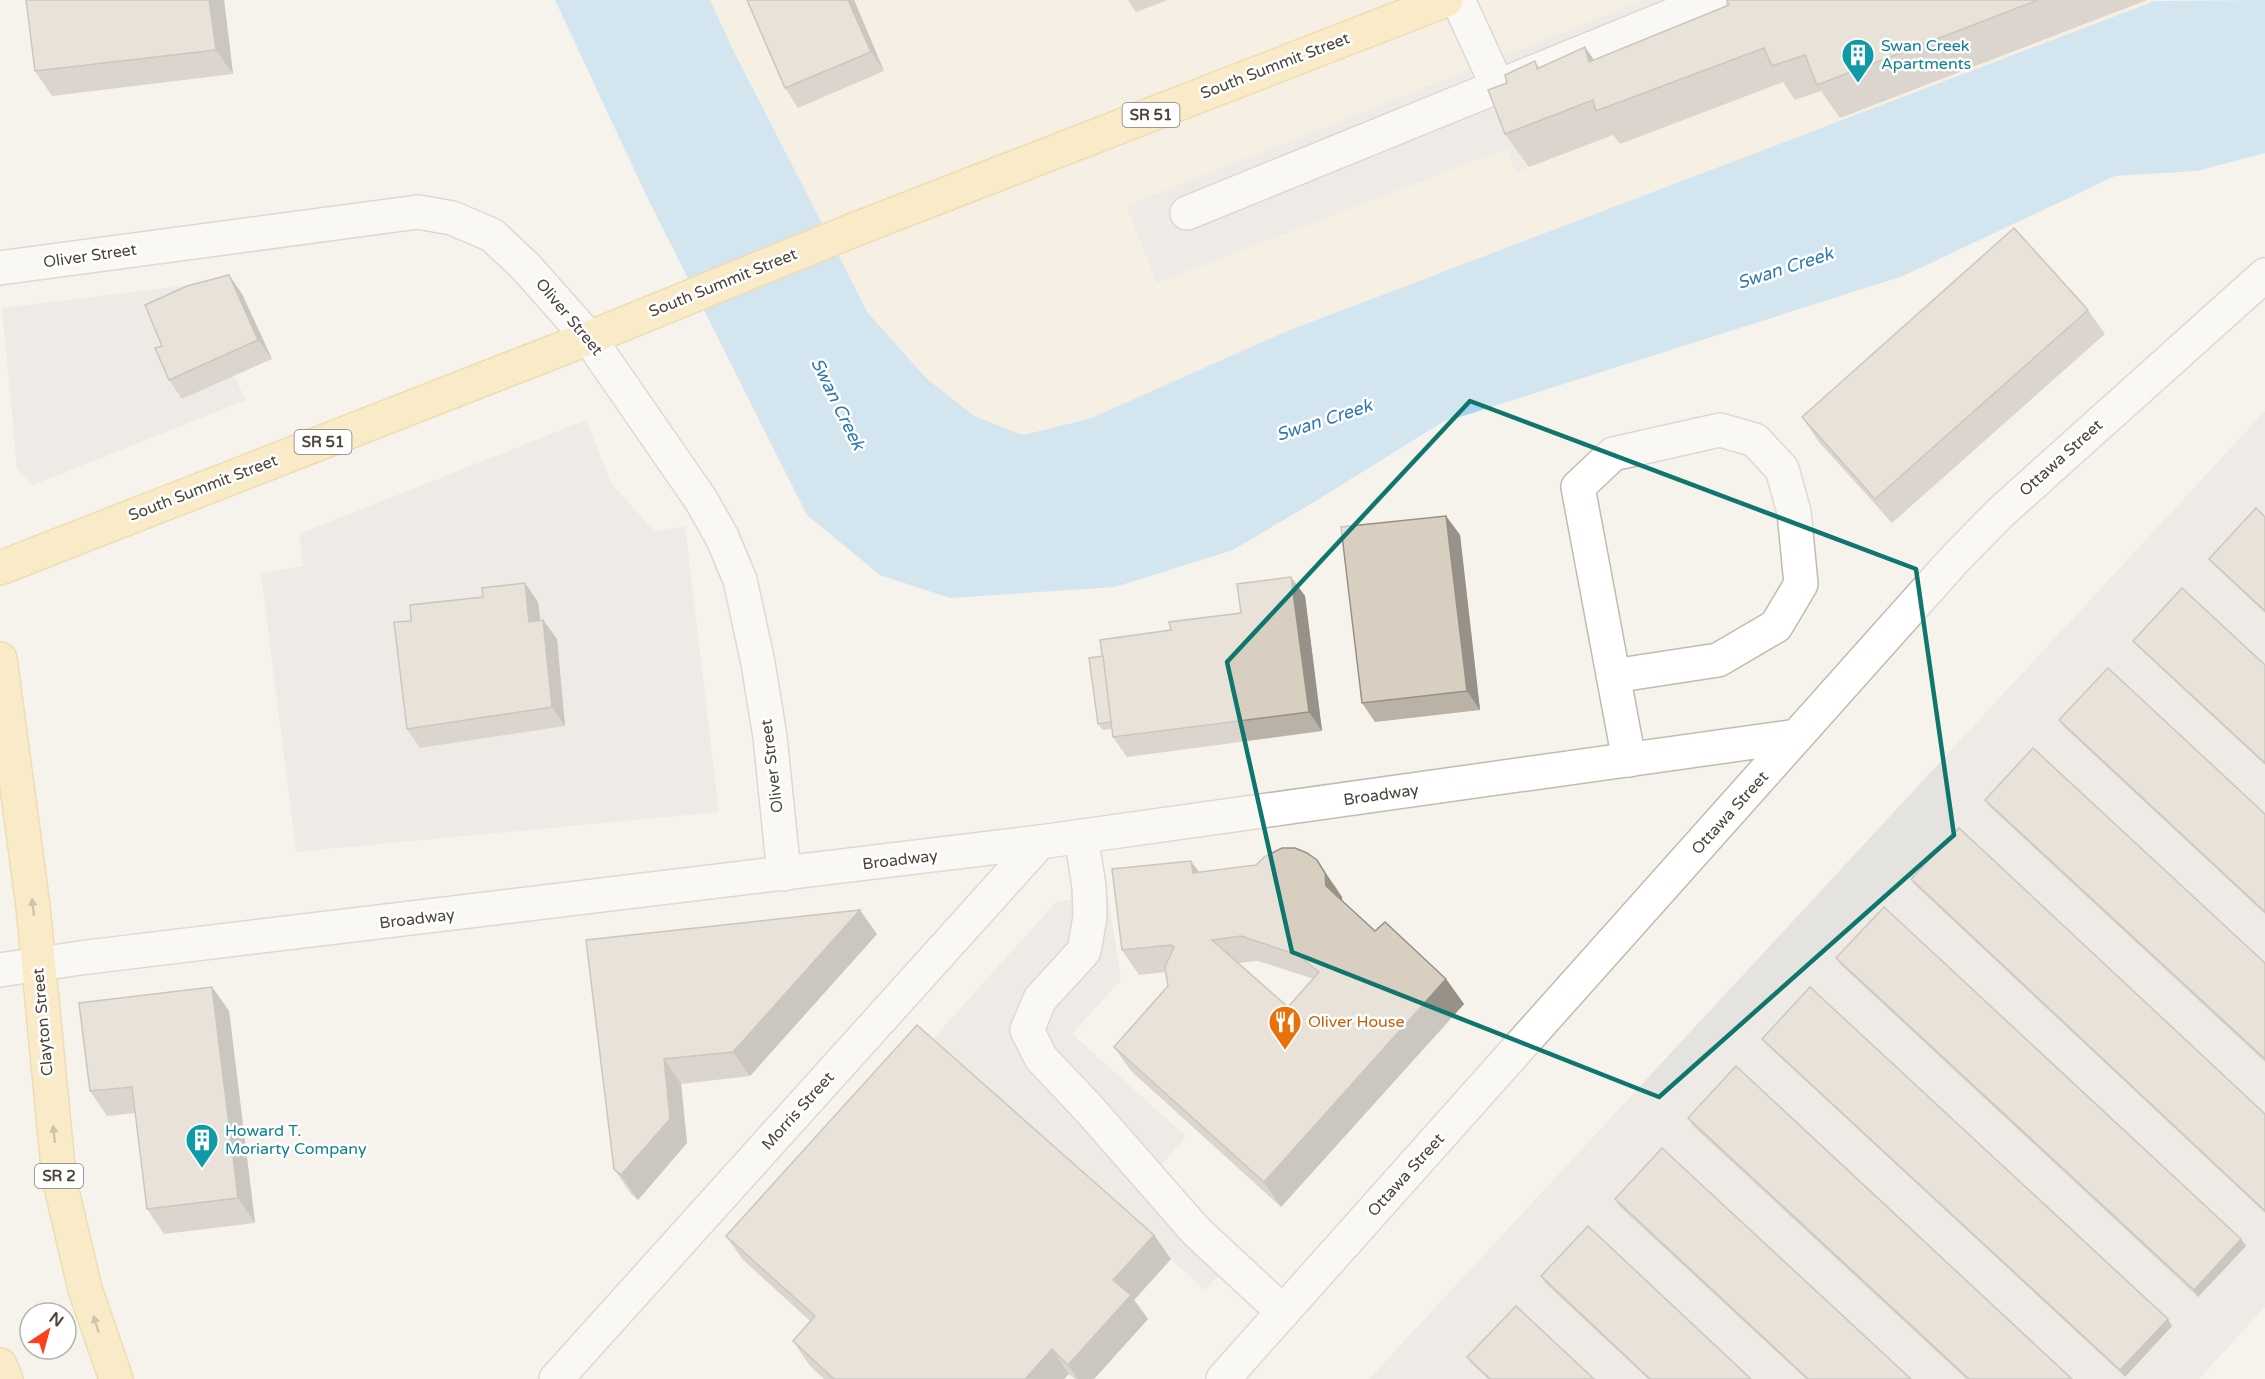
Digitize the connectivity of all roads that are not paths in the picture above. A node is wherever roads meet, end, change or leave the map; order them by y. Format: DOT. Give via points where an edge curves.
graph roads {
  1 [pos="1446,0"];
  2 [pos="1458,0"];
  3 [pos="1710,0"];
  4 [pos="1498,87"];
  5 [pos="1187,213"];
  6 [pos="0,268"];
  7 [pos="2265,275"];
  8 [pos="589,338"];
  9 [pos="0,568"];
  10 [pos="0,659"];
  11 [pos="1613,676"];
  12 [pos="1797,736"];
  13 [pos="1629,760"];
  14 [pos="1081,837"];
  15 [pos="1040,842"];
  16 [pos="784,874"];
  17 [pos="38,965"];
  18 [pos="0,970"];
  19 [pos="1283,1312"];
  20 [pos="0,1365"];
  21 [pos="6,1379"];
  22 [pos="116,1379"];
  23 [pos="556,1379"];
  24 [pos="1223,1379"];
  1 -- 8 [label="main road, South Summit Street / SR 51"];
  2 -- 4 [label="street"];
  3 -- 4 [label="street"];
  4 -- 5 [label="street"];
  6 -- 8 [label="street, Oliver Street" via="418,212 452,218 492,235"];
  7 -- 12 [label="street, Ottawa Street" via="2000,513"];
  8 -- 9 [label="main road, South Summit Street / SR 51"];
  8 -- 16 [label="street, Oliver Street" via="701,500 740,580 770,737"];
  17 -- 10 [label="main road, Clayton Street / SR 2, one-way"];
  11 -- 11 [label="street" via="1578,487 1613,454 1720,430 1755,440 1782,469 1794,512 1801,584 1776,626 1718,660"];
  11 -- 13 [label="street"];
  12 -- 13 [label="street, Broadway"];
  12 -- 19 [label="street, Ottawa Street"];
  13 -- 14 [label="street, Broadway"];
  14 -- 15 [label="street, Broadway"];
  14 -- 19 [label="street" via="1090,917 1084,951 1040,999 1027,1030 1041,1058 1196,1231"];
  15 -- 16 [label="street, Broadway"];
  15 -- 23 [label="street, Morris Street"];
  16 -- 17 [label="street, Broadway"];
  17 -- 18 [label="street, Broadway"];
  22 -- 17 [label="main road, Clayton Street / SR 2, one-way" via="85,1289 59,1178"];
  19 -- 24 [label="street, Ottawa Street"];
  20 -- 21 [label="main road"];
}
